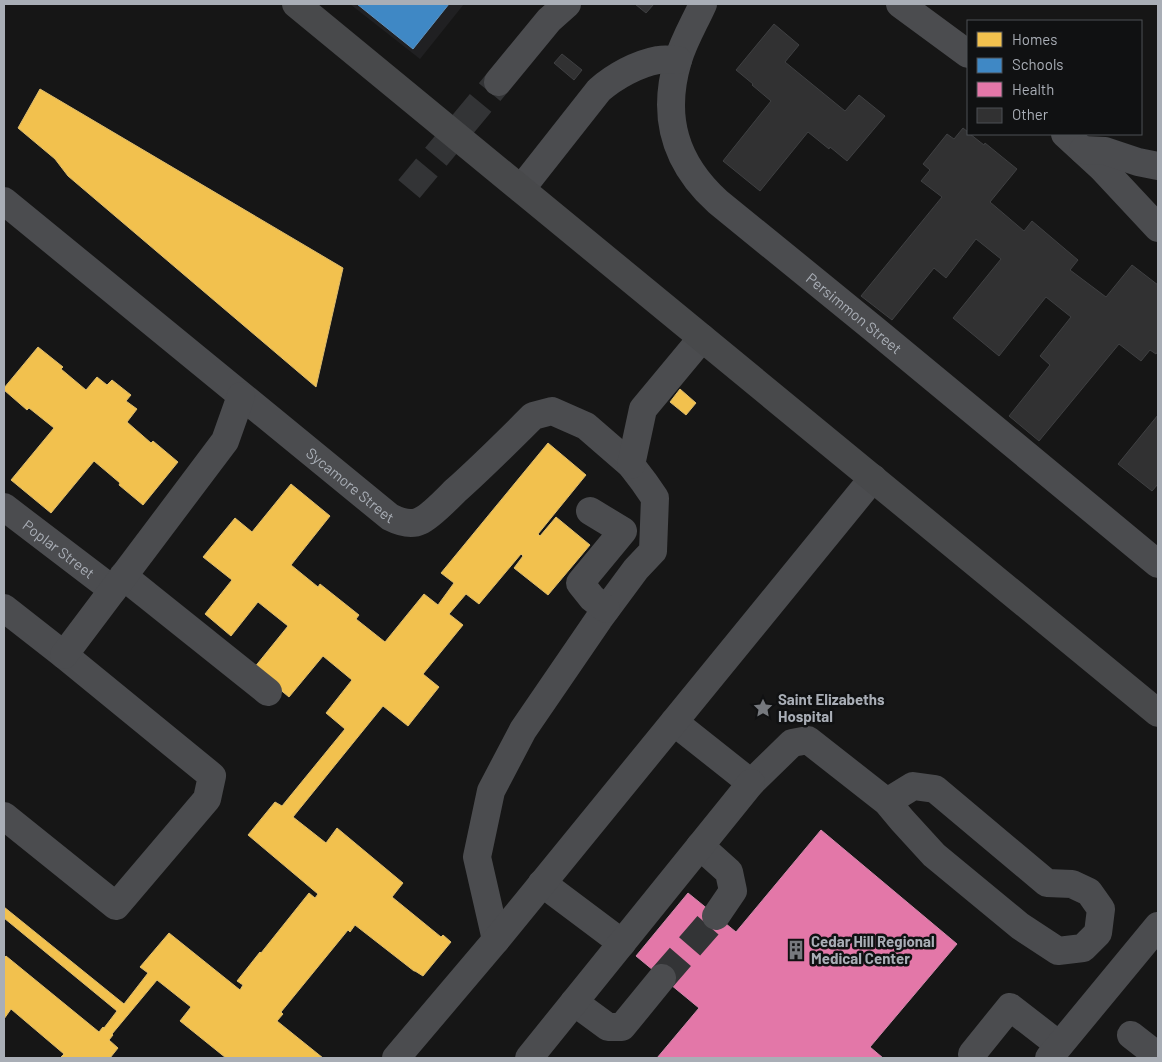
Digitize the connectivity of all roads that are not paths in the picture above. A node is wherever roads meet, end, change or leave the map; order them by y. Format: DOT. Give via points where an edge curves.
graph roads {
  1 [pos="296,4"];
  2 [pos="566,4"];
  3 [pos="703,4"];
  4 [pos="900,4"];
  5 [pos="967,53"];
  6 [pos="678,60"];
  7 [pos="498,82"];
  8 [pos="1074,142"];
  9 [pos="1158,166"];
  10 [pos="521,189"];
  11 [pos="4,201"];
  12 [pos="1158,228"];
  13 [pos="702,338"];
  14 [pos="242,396"];
  15 [pos="631,465"];
  16 [pos="873,478"];
  17 [pos="4,506"];
  18 [pos="590,511"];
  19 [pos="1158,564"];
  20 [pos="118,583"];
  21 [pos="4,608"];
  22 [pos="606,609"];
  23 [pos="64,655"];
  24 [pos="268,692"];
  25 [pos="1158,713"];
  26 [pos="674,722"];
  27 [pos="751,783"];
  28 [pos="887,802"];
  29 [pos="4,816"];
  30 [pos="700,846"];
  31 [pos="542,882"];
  32 [pos="716,916"];
  33 [pos="1158,926"];
  34 [pos="496,940"];
  35 [pos="622,943"];
  36 [pos="662,978"];
  37 [pos="574,1002"];
  38 [pos="1131,1034"];
  39 [pos="1054,1052"];
  40 [pos="972,1054"];
  41 [pos="1158,1056"];
  42 [pos="396,1058"];
  43 [pos="529,1058"];
  1 -- 10 [label="main road"];
  2 -- 7 [label="street"];
  3 -- 6 [label="street, Persimmon Street"];
  4 -- 5 [label="street"];
  6 -- 10 [label="street" via="659,60 634,68 599,90"];
  6 -- 19 [label="street, Persimmon Street" via="672,91 672,124 681,154 707,192"];
  8 -- 9 [label="street"];
  8 -- 12 [label="street"];
  10 -- 13 [label="main road"];
  11 -- 14 [label="street, Sycamore Street"];
  13 -- 15 [label="street" via="643,409"];
  13 -- 16 [label="main road"];
  14 -- 15 [label="street, Sycamore Street" via="390,517 403,522 420,521 438,508 534,416 552,411 586,426"];
  14 -- 20 [label="street" via="225,441"];
  15 -- 22 [label="street, Sycamore Street" via="654,498 653,551"];
  16 -- 25 [label="main road"];
  16 -- 26 [label="street"];
  17 -- 20 [label="street, Poplar Street"];
  18 -- 22 [label="street" via="623,531 580,583"];
  20 -- 23 [label="street"];
  20 -- 24 [label="street, Poplar Street"];
  21 -- 23 [label="street"];
  22 -- 34 [label="street" via="523,730 491,791 476,856"];
  23 -- 29 [label="street" via="212,776 207,799 116,906"];
  26 -- 27 [label="street"];
  26 -- 31 [label="street"];
  27 -- 28 [label="street" via="792,743 808,740"];
  27 -- 30 [label="street"];
  28 -- 28 [label="street" via="934,855 1020,926 1058,951 1083,948 1098,933 1101,908 1090,892 1072,884 1047,883 935,789 913,786"];
  30 -- 32 [label="street" via="729,872 733,891"];
  30 -- 35 [label="street"];
  31 -- 34 [label="street"];
  31 -- 35 [label="street"];
  33 -- 39 [label="street"];
  34 -- 42 [label="street"];
  35 -- 37 [label="street"];
  36 -- 37 [label="street" via="622,1027 608,1027"];
  37 -- 43 [label="street"];
  38 -- 41 [label="street"];
  39 -- 40 [label="street" via="1010,1007"];
}
